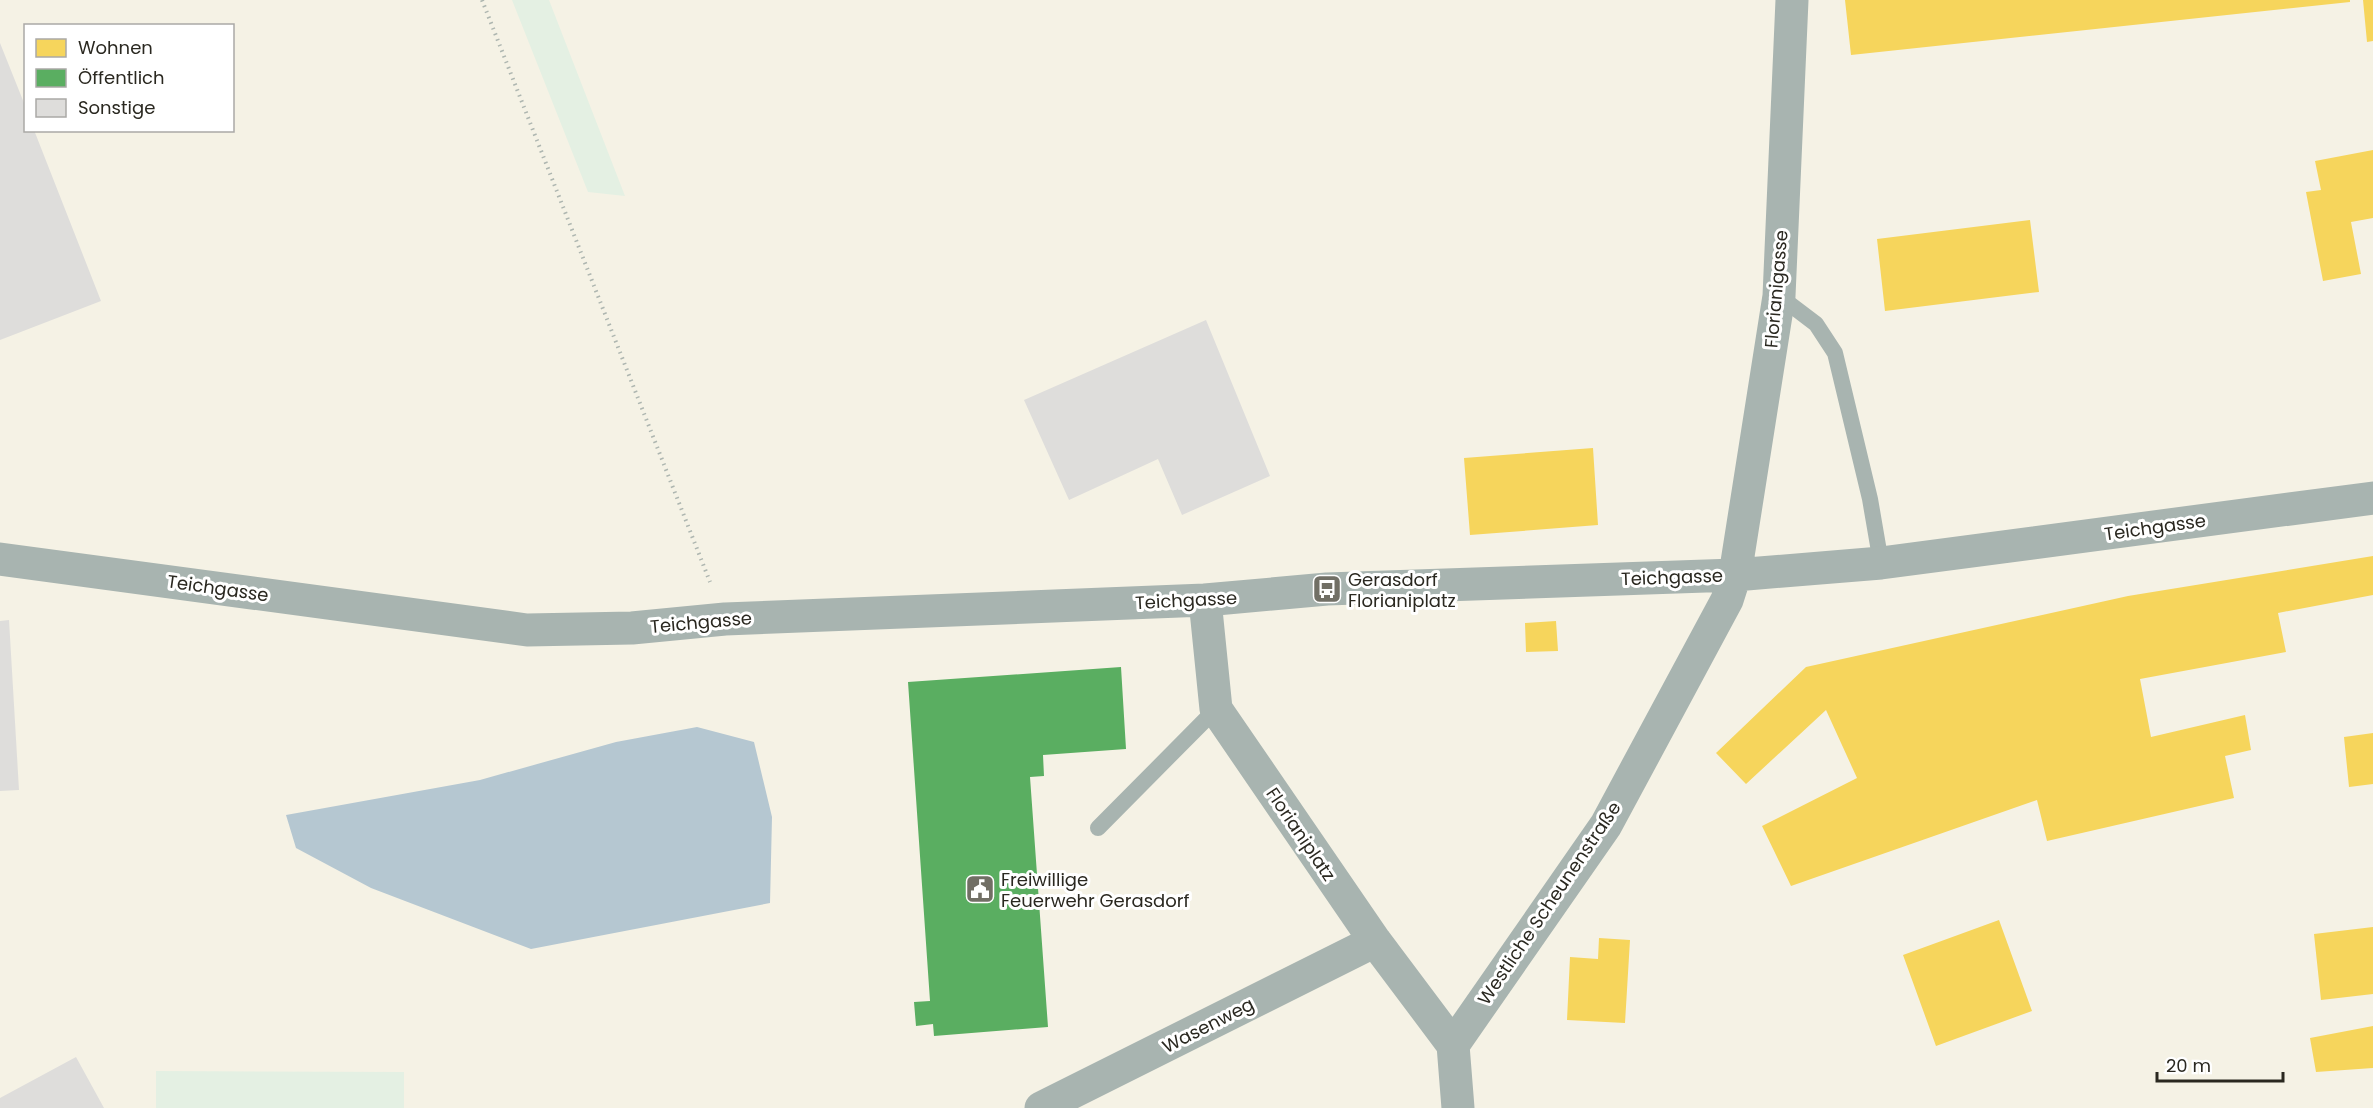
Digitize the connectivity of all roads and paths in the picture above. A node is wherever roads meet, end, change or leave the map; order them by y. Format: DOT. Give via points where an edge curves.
graph roads {
  1 [pos="482,0"];
  2 [pos="1792,0"];
  3 [pos="1779,296"];
  4 [pos="2373,498"];
  5 [pos="0,559"];
  6 [pos="1881,563"];
  7 [pos="1735,575"];
  8 [pos="1205,600"];
  9 [pos="725,619"];
  10 [pos="1216,709"];
  11 [pos="1098,828"];
  12 [pos="1375,941"];
  13 [pos="1453,1045"];
  14 [pos="1041,1108"];
  15 [pos="1458,1108"];
  1 -- 9 [label="path"];
  2 -- 3 [label="street, Florianigasse"];
  3 -- 6 [label="lane" via="1815,324 1835,353"];
  3 -- 7 [label="street, Florianigasse"];
  4 -- 6 [label="street, Teichgasse"];
  5 -- 9 [label="street, Teichgasse" via="527,630 632,628"];
  6 -- 7 [label="street, Teichgasse"];
  7 -- 8 [label="street, Teichgasse" via="1327,589"];
  7 -- 13 [label="street, Westliche Scheunenstraße" via="1726,600 1606,825"];
  8 -- 9 [label="street, Teichgasse"];
  8 -- 10 [label="street, Florianiplatz"];
  10 -- 11 [label="lane"];
  10 -- 12 [label="street, Florianiplatz"];
  12 -- 13 [label="street, Florianiplatz"];
  12 -- 14 [label="street, Wasenweg"];
  13 -- 15 [label="street"];
}
